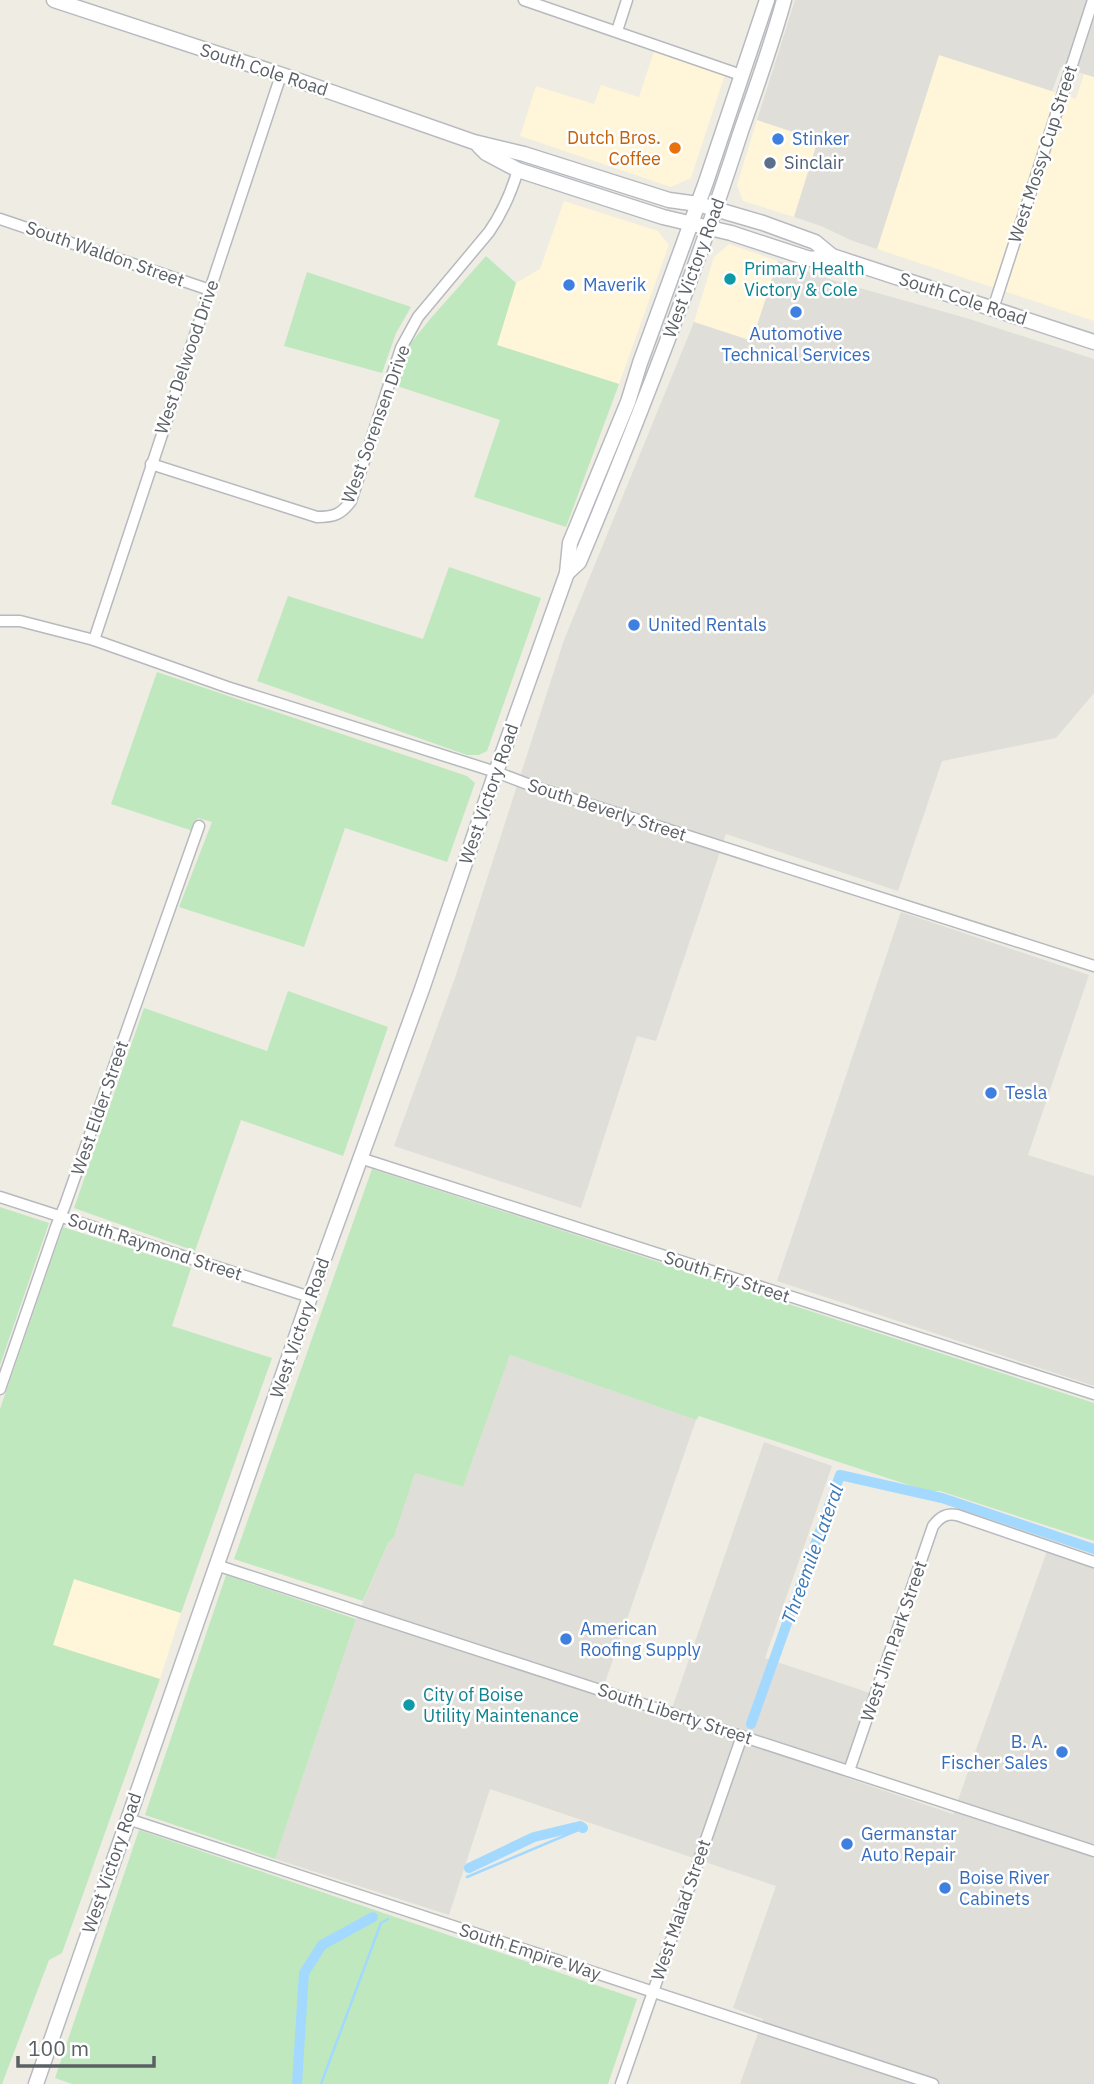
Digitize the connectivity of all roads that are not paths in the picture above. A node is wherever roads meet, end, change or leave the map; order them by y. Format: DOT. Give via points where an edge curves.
graph roads {
  1 [pos="54,0"];
  2 [pos="524,0"];
  3 [pos="627,0"];
  4 [pos="767,0"];
  5 [pos="784,0"];
  6 [pos="1093,0"];
  7 [pos="617,31"];
  8 [pos="281,75"];
  9 [pos="741,75"];
  10 [pos="474,142"];
  11 [pos="553,164"];
  12 [pos="519,170"];
  13 [pos="698,204"];
  14 [pos="716,208"];
  15 [pos="1,222"];
  16 [pos="691,223"];
  17 [pos="709,227"];
  18 [pos="832,256"];
  19 [pos="209,290"];
  20 [pos="993,309"];
  21 [pos="1094,342"];
  22 [pos="151,464"];
  23 [pos="598,476"];
  24 [pos="592,531"];
  25 [pos="567,573"];
  26 [pos="0,621"];
  27 [pos="94,640"];
  28 [pos="496,772"];
  29 [pos="199,826"];
  30 [pos="1094,966"];
  31 [pos="360,1158"];
  32 [pos="0,1197"];
  33 [pos="60,1217"];
  34 [pos="310,1297"];
  35 [pos="0,1389"];
  36 [pos="1094,1394"];
  37 [pos="1094,1562"];
  38 [pos="216,1564"];
  39 [pos="742,1736"];
  40 [pos="849,1771"];
  41 [pos="128,1819"];
  42 [pos="1094,1851"];
  43 [pos="653,1991"];
  44 [pos="36,2084"];
  45 [pos="621,2084"];
  46 [pos="933,2084"];
  1 -- 8 [label="main road, South Cole Road"];
  2 -- 7 [label="street"];
  3 -- 7 [label="street"];
  4 -- 9 [label="main road, West Victory Road"];
  5 -- 14 [label="main road, West Victory Road"];
  6 -- 20 [label="street, West Mossy Cup Street"];
  7 -- 9 [label="street"];
  8 -- 10 [label="main road, South Cole Road"];
  8 -- 19 [label="street, West Delwood Drive"];
  9 -- 13 [label="main road, West Victory Road"];
  10 -- 11 [label="main road, South Cole Road"];
  10 -- 12 [label="main road, South Cole Road"];
  11 -- 12 [label="main road, South Cole Road" via="539,162"];
  11 -- 13 [label="main road, South Cole Road" via="669,200"];
  12 -- 16 [label="main road, South Cole Road"];
  12 -- 22 [label="street, West Sorensen Drive" via="499,218 418,317 401,348 344,511 334,517 317,517"];
  13 -- 14 [label="main road, South Cole Road"];
  13 -- 16 [label="main road, West Victory Road"];
  14 -- 17 [label="main road, West Victory Road"];
  14 -- 18 [label="main road, South Cole Road" via="815,242"];
  15 -- 19 [label="street, South Waldon Street"];
  16 -- 17 [label="main road, South Cole Road"];
  16 -- 23 [label="main road, West Victory Road"];
  17 -- 18 [label="main road, South Cole Road" via="810,258"];
  17 -- 24 [label="main road, West Victory Road"];
  18 -- 20 [label="main road, South Cole Road"];
  19 -- 22 [label="street, West Delwood Drive"];
  20 -- 21 [label="main road, South Cole Road"];
  22 -- 27 [label="street, West Delwood Drive"];
  23 -- 24 [label="main road, West Victory Road" via="586,524"];
  23 -- 25 [label="main road, West Victory Road" via="570,543"];
  24 -- 25 [label="main road, West Victory Road" via="579,562"];
  25 -- 28 [label="main road, West Victory Road"];
  26 -- 27 [label="street, South Beverly Street" via="20,621"];
  27 -- 28 [label="street, South Beverly Street"];
  28 -- 30 [label="street, South Beverly Street"];
  28 -- 31 [label="main road, West Victory Road"];
  29 -- 33 [label="street, West Elder Street"];
  31 -- 34 [label="main road, West Victory Road"];
  31 -- 36 [label="street, South Fry Street"];
  32 -- 33 [label="street, South Raymond Street"];
  33 -- 34 [label="street, South Raymond Street"];
  33 -- 35 [label="street, West Elder Street"];
  34 -- 38 [label="main road, West Victory Road"];
  37 -- 40 [label="street, West Jim Park Street" via="957,1515 938,1519"];
  38 -- 39 [label="street, South Liberty Street"];
  38 -- 41 [label="main road, West Victory Road"];
  39 -- 40 [label="street, South Liberty Street"];
  39 -- 43 [label="street, West Malad Street"];
  40 -- 42 [label="street, South Liberty Street"];
  41 -- 43 [label="street, South Empire Way"];
  41 -- 44 [label="main road, West Victory Road"];
  43 -- 45 [label="street, West Malad Street"];
  43 -- 46 [label="street, South Empire Way"];
}
